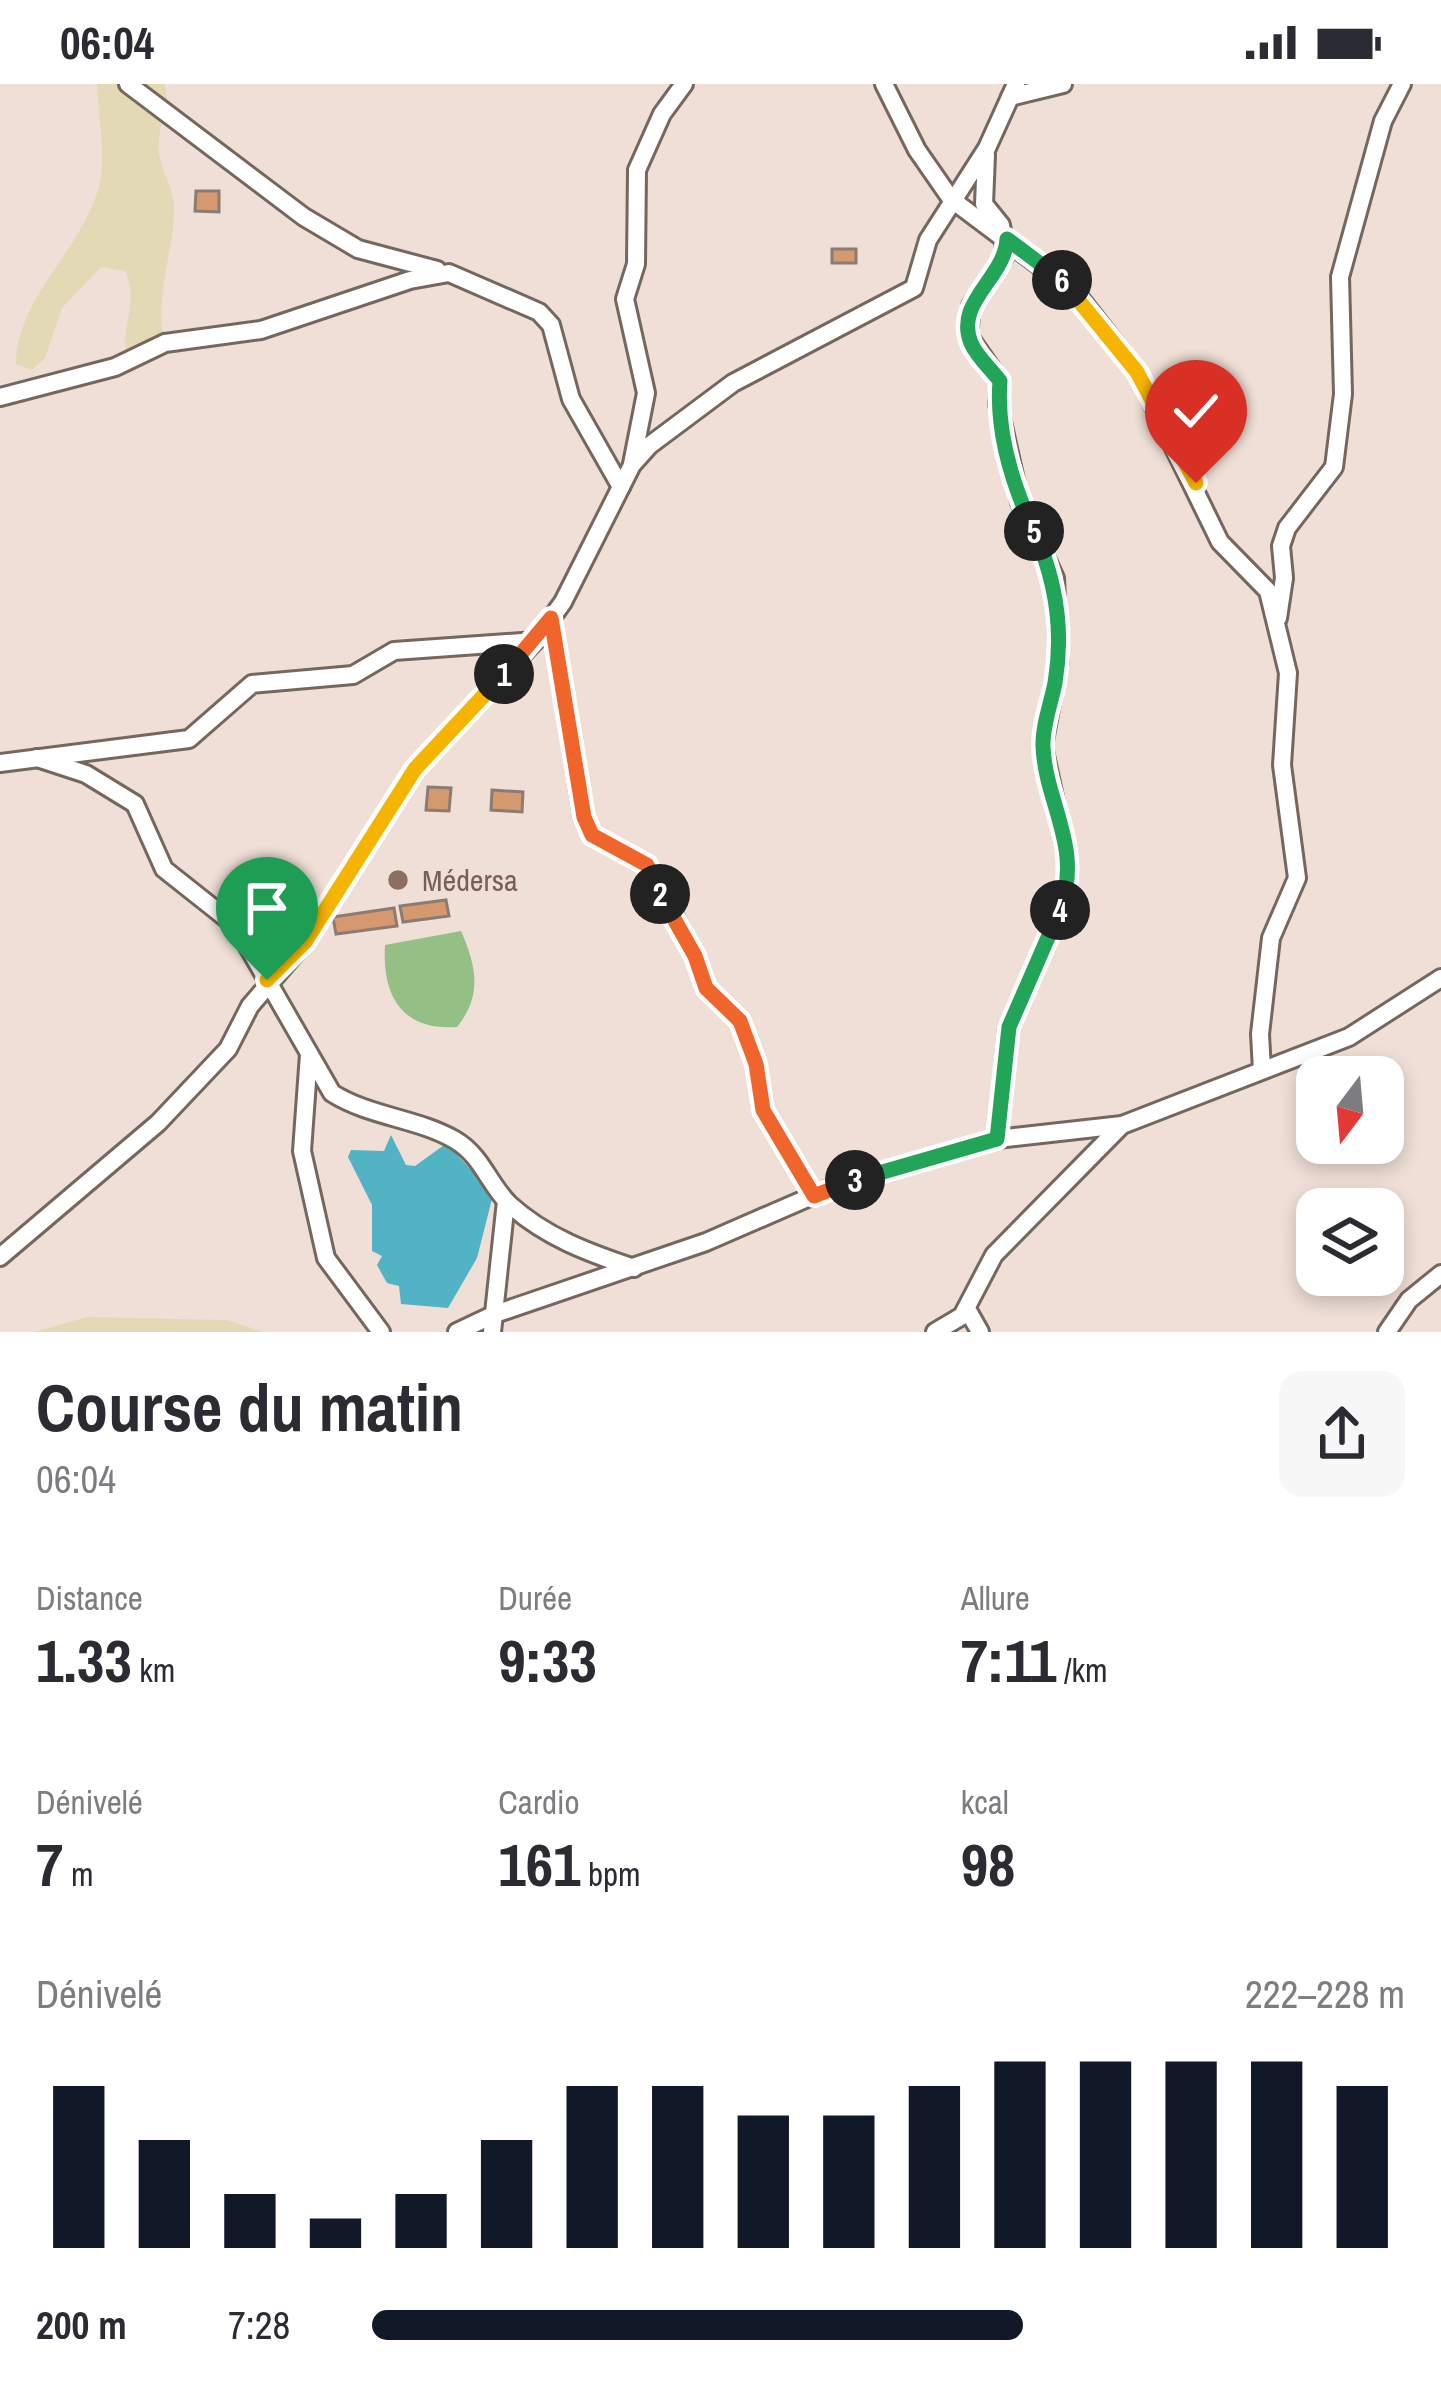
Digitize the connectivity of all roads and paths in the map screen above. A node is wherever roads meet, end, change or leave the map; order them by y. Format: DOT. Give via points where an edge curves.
graph roads {
  1 [pos="128,84"];
  2 [pos="684,84"];
  3 [pos="884,84"];
  4 [pos="1063,84"];
  5 [pos="1402,84"];
  6 [pos="1013,90"];
  7 [pos="987,148"];
  8 [pos="951,199"];
  9 [pos="1007,239"];
  10 [pos="449,273"];
  11 [pos="0,398"];
  12 [pos="632,465"];
  13 [pos="621,487"];
  14 [pos="551,618"];
  15 [pos="1278,620"];
  16 [pos="535,641"];
  17 [pos="37,758"];
  18 [pos="0,763"];
  19 [pos="1441,978"];
  20 [pos="267,980"];
  21 [pos="308,1054"];
  22 [pos="1262,1070"];
  23 [pos="1122,1125"];
  24 [pos="997,1139"];
  25 [pos="814,1196"];
  26 [pos="506,1201"];
  27 [pos="0,1257"];
  28 [pos="634,1268"];
  29 [pos="1441,1274"];
  30 [pos="968,1309"];
  31 [pos="494,1323"];
  32 [pos="381,1332"];
  33 [pos="458,1332"];
  34 [pos="935,1332"];
  35 [pos="980,1332"];
  36 [pos="1387,1332"];
  1 -- 10 [label="street" via="358,249"];
  2 -- 12 [label="street" via="637,170 635,264 625,299 646,393"];
  3 -- 8 [label="street"];
  4 -- 6 [label="street"];
  5 -- 15 [label="street" via="1383,122 1340,277 1343,394 1334,466 1287,528"];
  6 -- 7 [label="street"];
  7 -- 8 [label="street"];
  7 -- 9 [label="street" via="984,204"];
  8 -- 9 [label="street"];
  8 -- 12 [label="street" via="914,288 693,408"];
  9 -- 15 [label="street" via="1076,293 1137,372 1220,542 1268,591"];
  9 -- 24 [label="street" via="999,268 971,306 968,335 1000,381 1020,502 1055,578 1059,661 1042,746 1068,862 1064,901 1009,1027"];
  10 -- 11 [label="street" via="261,330 166,343 115,368"];
  10 -- 13 [label="street" via="539,312 550,325 571,399"];
  12 -- 13 [label="street"];
  13 -- 14 [label="street"];
  14 -- 16 [label="street"];
  14 -- 25 [label="street" via="592,835 647,865 706,988 740,1021 769,1123"];
  15 -- 22 [label="street" via="1288,673 1282,765 1298,878 1271,938"];
  16 -- 17 [label="street" via="394,652 352,675 252,684 189,739"];
  16 -- 20 [label="street" via="415,769 305,942"];
  17 -- 18 [label="street"];
  17 -- 20 [label="street" via="86,774 135,804 164,869 236,926"];
  19 -- 22 [label="street" via="1348,1037"];
  20 -- 21 [label="street"];
  20 -- 27 [label="street" via="212,1068"];
  21 -- 26 [label="street" via="332,1093 356,1108 449,1136 472,1151"];
  21 -- 32 [label="street" via="302,1150 326,1258"];
  22 -- 23 [label="street"];
  23 -- 24 [label="street"];
  23 -- 30 [label="street" via="994,1256"];
  24 -- 25 [label="street"];
  25 -- 28 [label="street"];
  26 -- 28 [label="street" via="559,1240"];
  26 -- 31 [label="street"];
  28 -- 31 [label="street"];
  29 -- 36 [label="street"];
  30 -- 34 [label="street"];
  30 -- 35 [label="street"];
  31 -- 33 [label="street"];
}
